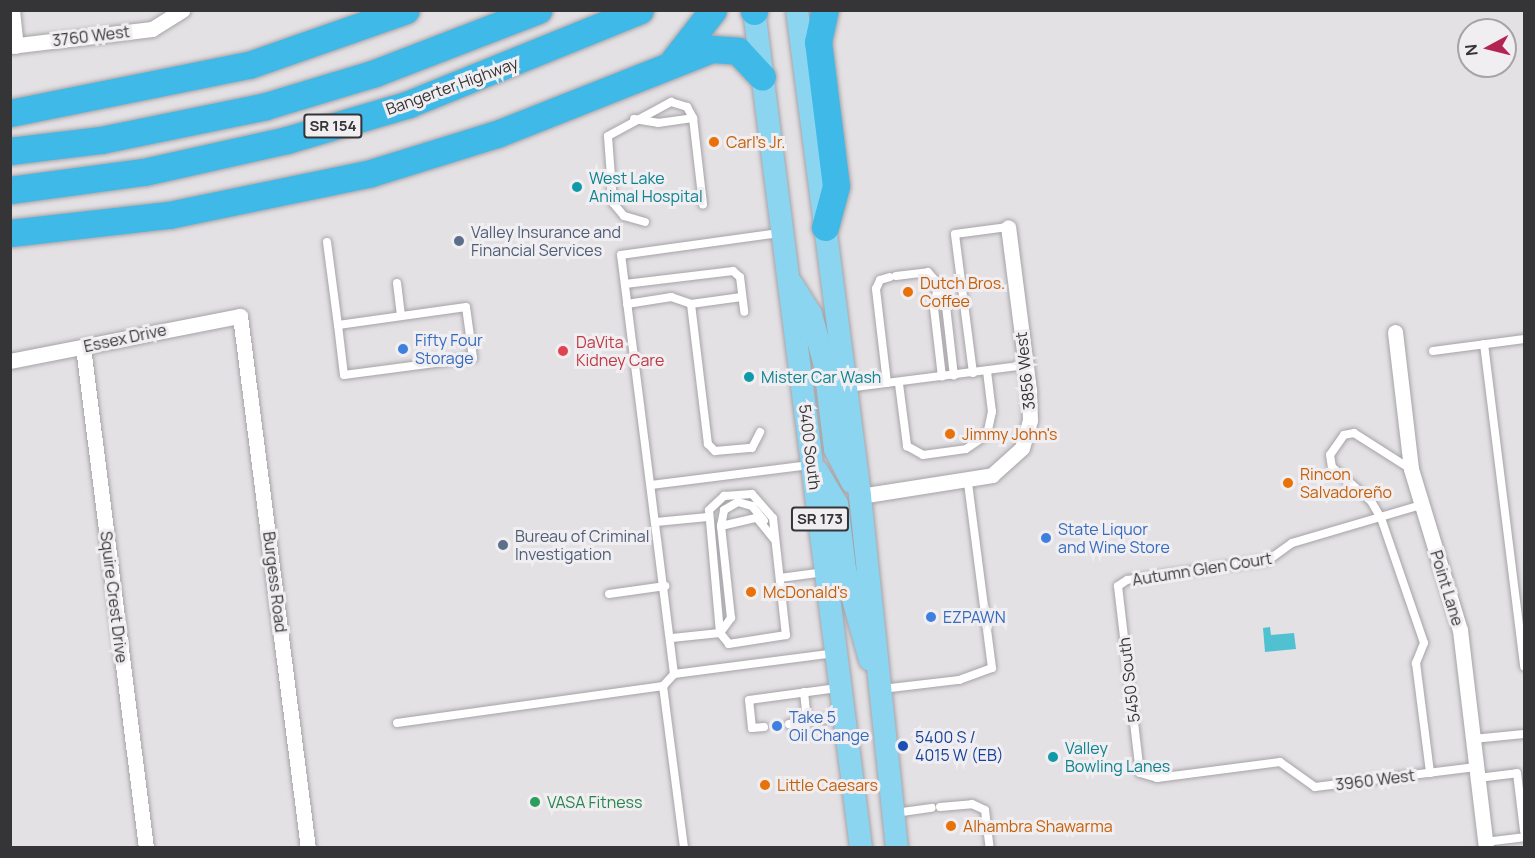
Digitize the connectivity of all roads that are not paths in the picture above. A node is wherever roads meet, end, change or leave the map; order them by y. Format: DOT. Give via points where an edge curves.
graph roads {
  1 [pos="12,10"];
  2 [pos="183,10"];
  3 [pos="406,10"];
  4 [pos="538,10"];
  5 [pos="640,10"];
  6 [pos="713,10"];
  7 [pos="797,10"];
  8 [pos="825,10"];
  9 [pos="754,11"];
  10 [pos="13,46"];
  11 [pos="674,60"];
  12 [pos="762,77"];
  13 [pos="10,113"];
  14 [pos="693,118"];
  15 [pos="634,119"];
  16 [pos="10,151"];
  17 [pos="10,190"];
  18 [pos="703,204"];
  19 [pos="645,222"];
  20 [pos="825,227"];
  21 [pos="1008,227"];
  22 [pos="10,233"];
  23 [pos="781,233"];
  24 [pos="327,242"];
  25 [pos="788,277"];
  26 [pos="398,283"];
  27 [pos="625,284"];
  28 [pos="937,291"];
  29 [pos="742,297"];
  30 [pos="627,304"];
  31 [pos="691,304"];
  32 [pos="744,312"];
  33 [pos="240,316"];
  34 [pos="401,316"];
  35 [pos="338,325"];
  36 [pos="1395,332"];
  37 [pos="1524,339"];
  38 [pos="1484,344"];
  39 [pos="82,347"];
  40 [pos="1433,351"];
  41 [pos="10,361"];
  42 [pos="1026,365"];
  43 [pos="987,371"];
  44 [pos="974,373"];
  45 [pos="954,375"];
  46 [pos="942,377"];
  47 [pos="887,382"];
  48 [pos="899,384"];
  49 [pos="846,389"];
  50 [pos="760,432"];
  51 [pos="813,465"];
  52 [pos="1411,469"];
  53 [pos="968,482"];
  54 [pos="651,485"];
  55 [pos="860,496"];
  56 [pos="1421,505"];
  57 [pos="708,517"];
  58 [pos="1381,518"];
  59 [pos="764,521"];
  60 [pos="656,522"];
  61 [pos="721,526"];
  62 [pos="777,545"];
  63 [pos="826,572"];
  64 [pos="780,578"];
  65 [pos="665,586"];
  66 [pos="1118,586"];
  67 [pos="609,594"];
  68 [pos="720,633"];
  69 [pos="672,638"];
  70 [pos="837,653"];
  71 [pos="1524,667"];
  72 [pos="674,674"];
  73 [pos="663,686"];
  74 [pos="841,687"];
  75 [pos="881,689"];
  76 [pos="804,692"];
  77 [pos="845,717"];
  78 [pos="807,722"];
  79 [pos="397,723"];
  80 [pos="789,724"];
  81 [pos="764,727"];
  82 [pos="1524,734"];
  83 [pos="1473,739"];
  84 [pos="1477,772"];
  85 [pos="1140,773"];
  86 [pos="1430,773"];
  87 [pos="894,813"];
  88 [pos="1524,831"];
  89 [pos="1524,837"];
  90 [pos="1486,845"];
  91 [pos="146,848"];
  92 [pos="308,848"];
  93 [pos="684,848"];
  94 [pos="861,848"];
  95 [pos="897,848"];
  96 [pos="990,848"];
  1 -- 10 [label="street"];
  2 -- 10 [label="street, 3760 West" via="171,22"];
  3 -- 13 [label="highway" via="239,68"];
  4 -- 16 [label="highway, SR 154" via="375,73 266,106 101,140"];
  5 -- 17 [label="highway, Bangerter Highway / SR 154" via="409,104 298,136 144,172"];
  6 -- 11 [label="highway"];
  7 -- 20 [label="main road, SR 173"];
  8 -- 20 [label="highway" via="818,42 836,186"];
  9 -- 12 [label="main road, 5400 South / SR 173"];
  11 -- 12 [label="highway" via="728,49 747,57"];
  11 -- 22 [label="highway" via="507,130 371,172 180,213"];
  12 -- 23 [label="main road, 5400 South / SR 173"];
  14 -- 15 [label="lane" via="658,123"];
  14 -- 15 [label="lane" via="687,107 675,102"];
  14 -- 18 [label="lane"];
  15 -- 19 [label="lane" via="613,129 607,145 617,211"];
  20 -- 49 [label="main road, SR 173"];
  21 -- 42 [label="street, 3856 West"];
  21 -- 44 [label="lane" via="955,234"];
  23 -- 25 [label="main road, 5400 South / SR 173"];
  23 -- 27 [label="lane" via="621,255"];
  24 -- 35 [label="lane"];
  25 -- 51 [label="main road, 5400 South / SR 173"];
  25 -- 55 [label="main road" via="811,314 825,366 835,449"];
  26 -- 34 [label="lane"];
  27 -- 29 [label="lane" via="733,271 740,277"];
  27 -- 30 [label="lane"];
  28 -- 45 [label="lane" via="945,306"];
  28 -- 46 [label="lane" via="934,309"];
  28 -- 47 [label="lane" via="928,272 880,280 876,289"];
  29 -- 31 [label="lane"];
  29 -- 32 [label="lane"];
  30 -- 31 [label="lane" via="671,297"];
  30 -- 54 [label="lane"];
  31 -- 50 [label="lane" via="708,444 716,451 752,448"];
  33 -- 39 [label="street, Essex Drive"];
  33 -- 92 [label="street, Burgess Road"];
  34 -- 35 [label="lane"];
  34 -- 35 [label="lane" via="466,308 473,358 344,375"];
  36 -- 52 [label="street, Point Lane"];
  37 -- 38 [label="lane"];
  38 -- 40 [label="lane"];
  38 -- 71 [label="lane"];
  39 -- 41 [label="street, Essex Drive"];
  39 -- 91 [label="street, Squire Crest Drive"];
  42 -- 43 [label="lane"];
  42 -- 53 [label="street, 3856 West" via="1030,420 1022,448 992,475"];
  43 -- 44 [label="lane"];
  43 -- 48 [label="lane" via="992,412 987,435 956,451 912,453 906,446"];
  44 -- 45 [label="lane"];
  45 -- 46 [label="lane"];
  46 -- 48 [label="lane"];
  47 -- 48 [label="lane"];
  47 -- 49 [label="lane"];
  49 -- 55 [label="main road, SR 173"];
  51 -- 54 [label="lane"];
  51 -- 63 [label="main road, 5400 South / SR 173"];
  51 -- 75 [label="main road" via="837,504 859,630"];
  52 -- 56 [label="street, Point Lane"];
  52 -- 58 [label="lane" via="1354,433 1344,435 1330,455 1332,467 1371,501"];
  53 -- 55 [label="street, 3856 West"];
  53 -- 75 [label="lane" via="992,668 959,680"];
  54 -- 60 [label="lane"];
  55 -- 75 [label="main road, SR 173"];
  56 -- 58 [label="lane, Autumn Glen Court"];
  56 -- 83 [label="street, Point Lane" via="1460,630"];
  57 -- 60 [label="lane"];
  57 -- 62 [label="lane" via="724,495 752,494 773,518"];
  57 -- 68 [label="lane"];
  58 -- 66 [label="lane, Autumn Glen Court" via="1292,543 1269,560 1127,580"];
  58 -- 86 [label="lane" via="1424,643 1416,663"];
  59 -- 61 [label="lane" via="740,518"];
  59 -- 61 [label="lane" via="752,506 738,502 721,515"];
  59 -- 62 [label="lane"];
  60 -- 65 [label="lane"];
  61 -- 68 [label="lane" via="731,618"];
  62 -- 64 [label="lane"];
  63 -- 64 [label="lane"];
  63 -- 70 [label="main road, 5400 South / SR 173"];
  64 -- 68 [label="lane" via="786,635 729,644"];
  65 -- 67 [label="lane"];
  65 -- 69 [label="lane"];
  66 -- 85 [label="lane, 5450 South"];
  68 -- 69 [label="lane"];
  69 -- 72 [label="lane"];
  70 -- 72 [label="lane"];
  70 -- 74 [label="main road, 5400 South / SR 173"];
  72 -- 73 [label="lane"];
  73 -- 79 [label="lane"];
  73 -- 93 [label="lane"];
  74 -- 76 [label="lane"];
  74 -- 77 [label="main road, 5400 South / SR 173"];
  75 -- 87 [label="main road, SR 173"];
  76 -- 78 [label="lane"];
  76 -- 81 [label="lane" via="749,700 752,728"];
  77 -- 78 [label="lane"];
  77 -- 94 [label="main road, 5400 South / SR 173"];
  78 -- 80 [label="lane"];
  82 -- 83 [label="lane"];
  83 -- 84 [label="street, Point Lane"];
  84 -- 86 [label="lane, 3960 West"];
  84 -- 88 [label="lane, 3960 West" via="1517,773"];
  84 -- 90 [label="street, Point Lane"];
  85 -- 86 [label="lane, 3960 West" via="1157,778 1280,762 1315,787"];
  87 -- 95 [label="main road, SR 173"];
  87 -- 96 [label="lane" via="972,804 985,810"];
  89 -- 90 [label="lane"];
}
